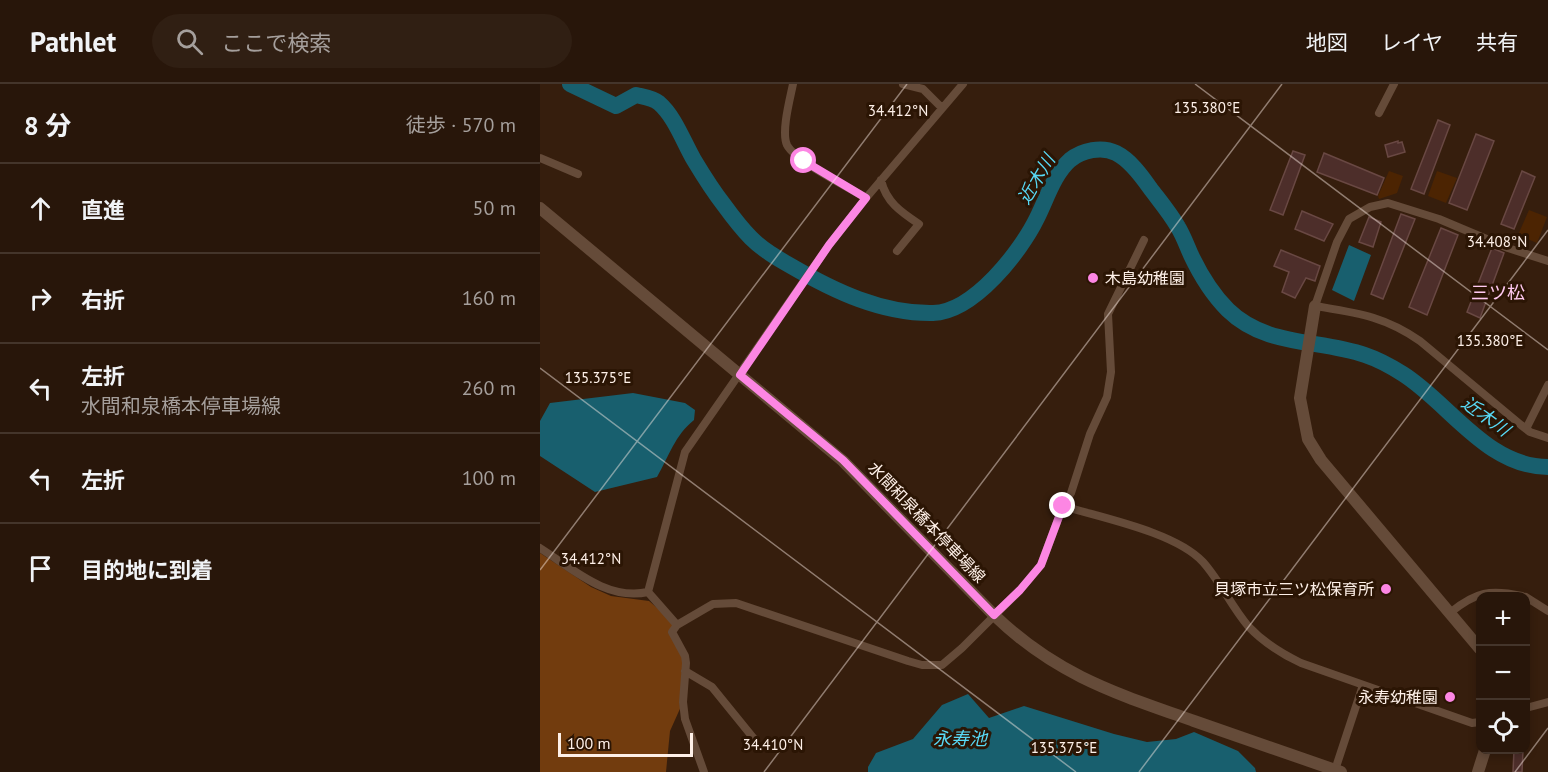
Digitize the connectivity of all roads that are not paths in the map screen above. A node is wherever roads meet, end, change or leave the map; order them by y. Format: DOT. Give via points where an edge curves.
graph roads {
  1 [pos="793,84"];
  2 [pos="903,84"];
  3 [pos="963,84"];
  4 [pos="1394,84"];
  5 [pos="942,108"];
  6 [pos="1379,113"];
  7 [pos="540,158"];
  8 [pos="578,174"];
  9 [pos="881,180"];
  10 [pos="866,198"];
  11 [pos="540,208"];
  12 [pos="1144,240"];
  13 [pos="897,251"];
  14 [pos="1548,261"];
  15 [pos="1314,311"];
  16 [pos="740,375"];
  17 [pos="1548,386"];
  18 [pos="1526,429"];
  19 [pos="1548,438"];
  20 [pos="1063,506"];
  21 [pos="540,548"];
  22 [pos="648,592"];
  23 [pos="1476,596"];
  24 [pos="1530,600"];
  25 [pos="1548,611"];
  26 [pos="1451,612"];
  27 [pos="994,615"];
  28 [pos="677,625"];
  29 [pos="1478,646"];
  30 [pos="685,671"];
  31 [pos="1363,685"];
  32 [pos="1548,702"];
  33 [pos="1530,707"];
  34 [pos="1476,722"];
  35 [pos="755,740"];
  36 [pos="1484,754"];
  37 [pos="1338,771"];
  38 [pos="704,772"];
  39 [pos="1478,772"];
  1 -- 10 [label="street" via="787,120 788,147"];
  2 -- 5 [label="street" via="923,89"];
  3 -- 5 [label="street"];
  4 -- 6 [label="street"];
  5 -- 9 [label="street"];
  7 -- 8 [label="street"];
  9 -- 10 [label="street"];
  9 -- 13 [label="street" via="889,201 919,224"];
  10 -- 16 [label="street"];
  11 -- 16 [label="main road, 水間和泉橋本停車場線"];
  12 -- 20 [label="street" via="1108,314 1111,372 1107,397"];
  14 -- 15 [label="street" via="1388,203 1370,207 1349,219 1337,242"];
  15 -- 18 [label="street" via="1367,315 1405,330"];
  15 -- 26 [label="main road" via="1300,398 1308,439 1321,460"];
  16 -- 22 [label="street" via="685,452"];
  16 -- 27 [label="main road, 水間和泉橋本停車場線" via="843,460"];
  17 -- 18 [label="street"];
  18 -- 19 [label="street"];
  20 -- 27 [label="street" via="1041,565"];
  20 -- 31 [label="street" via="1167,538 1184,547 1203,562 1249,626 1282,654"];
  21 -- 22 [label="street" via="612,592"];
  22 -- 28 [label="street"];
  23 -- 26 [label="street"];
  24 -- 25 [label="street"];
  26 -- 29 [label="main road"];
  27 -- 28 [label="street" via="942,665 908,661 736,603 713,604"];
  27 -- 37 [label="main road, 水間和泉橋本停車場線" via="1039,653 1099,686"];
  28 -- 30 [label="street" via="672,632 685,656"];
  30 -- 35 [label="street" via="712,687"];
  30 -- 38 [label="street" via="685,719"];
  31 -- 34 [label="street"];
  31 -- 37 [label="street"];
  32 -- 33 [label="street"];
  36 -- 39 [label="main road"];
}
